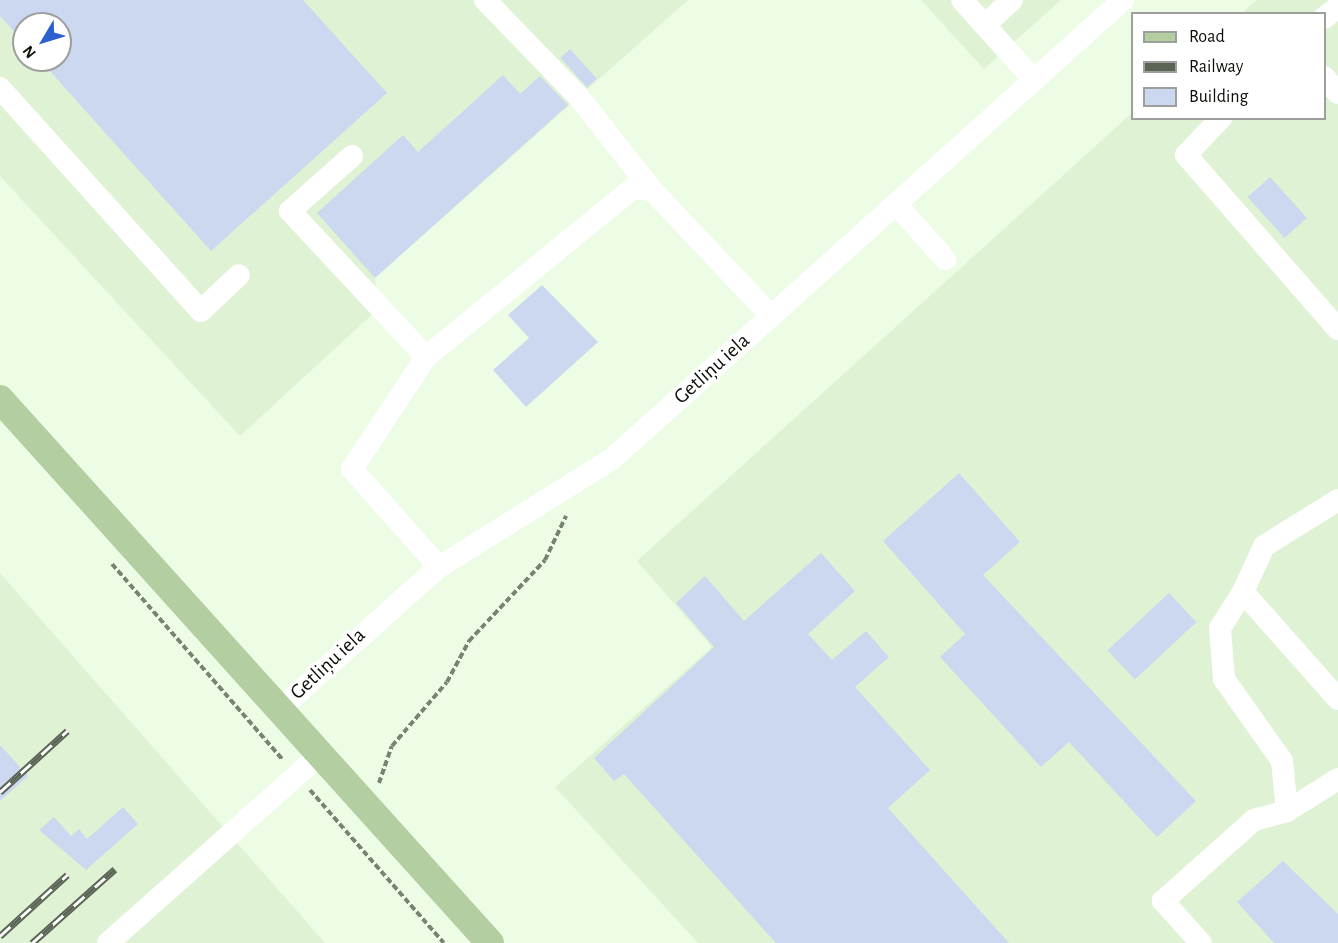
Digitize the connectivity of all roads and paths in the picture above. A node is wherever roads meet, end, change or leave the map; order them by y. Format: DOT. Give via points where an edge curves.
graph roads {
  1 [pos="485,0"];
  2 [pos="962,0"];
  3 [pos="1012,0"];
  4 [pos="1123,0"];
  5 [pos="1338,7"];
  6 [pos="1326,16"];
  7 [pos="985,26"];
  8 [pos="1326,79"];
  9 [pos="1034,80"];
  10 [pos="0,88"];
  11 [pos="1338,93"];
  12 [pos="1219,120"];
  13 [pos="352,156"];
  14 [pos="652,190"];
  15 [pos="896,204"];
  16 [pos="945,259"];
  17 [pos="239,275"];
  18 [pos="771,316"];
  19 [pos="1338,329"];
  20 [pos="426,357"];
  21 [pos="2,406"];
  22 [pos="1338,500"];
  23 [pos="571,512"];
  24 [pos="108,560"];
  25 [pos="439,567"];
  26 [pos="1243,592"];
  27 [pos="1338,699"];
  28 [pos="280,709"];
  29 [pos="321,754"];
  30 [pos="296,774"];
  31 [pos="1338,779"];
  32 [pos="377,785"];
  33 [pos="1287,811"];
  34 [pos="108,943"];
  35 [pos="444,943"];
  36 [pos="490,943"];
  37 [pos="1201,943"];
  1 -- 14 [label="street" via="578,96"];
  2 -- 7 [label="street"];
  3 -- 7 [label="street"];
  4 -- 9 [label="street, Getliņu iela"];
  5 -- 6 [label="street"];
  7 -- 9 [label="street"];
  8 -- 11 [label="street"];
  9 -- 15 [label="street, Getliņu iela"];
  10 -- 17 [label="street" via="201,311"];
  12 -- 19 [label="street" via="1186,155"];
  13 -- 20 [label="street" via="290,211"];
  14 -- 18 [label="street"];
  14 -- 20 [label="street" via="633,188"];
  15 -- 16 [label="street"];
  15 -- 18 [label="street, Getliņu iela"];
  18 -- 25 [label="street, Getliņu iela" via="612,459"];
  20 -- 25 [label="street" via="352,470"];
  21 -- 28 [label="main road"];
  22 -- 26 [label="street" via="1264,546"];
  23 -- 32 [label="path" via="545,560 469,641 447,681 392,746"];
  24 -- 30 [label="path"];
  25 -- 28 [label="street, Getliņu iela"];
  26 -- 27 [label="street"];
  26 -- 33 [label="street" via="1220,628 1224,680 1282,761"];
  28 -- 29 [label="main road"];
  29 -- 30 [label="street"];
  29 -- 36 [label="main road"];
  30 -- 34 [label="street"];
  30 -- 35 [label="path"];
  31 -- 33 [label="street"];
  33 -- 37 [label="street" via="1254,820 1163,901"];
}
